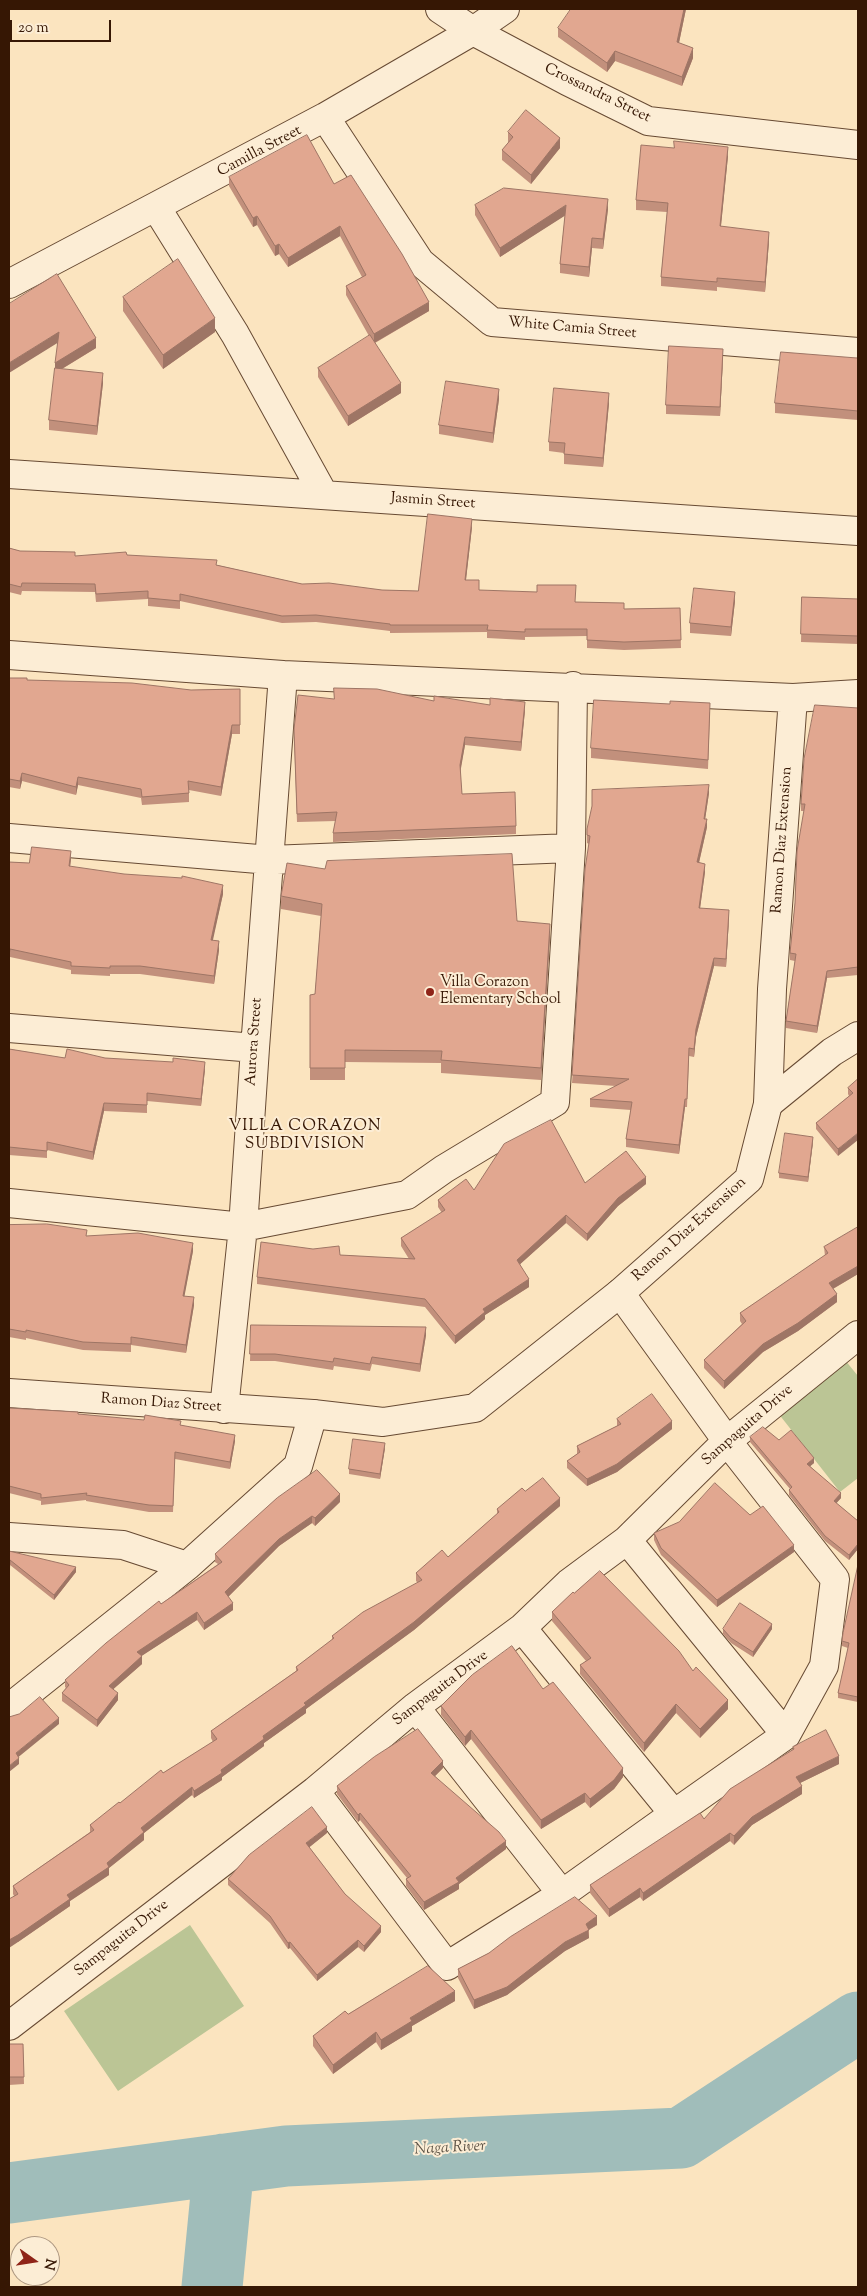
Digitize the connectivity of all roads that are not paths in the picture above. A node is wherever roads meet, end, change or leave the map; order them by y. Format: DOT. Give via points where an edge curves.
graph roads {
  1 [pos="440,9"];
  2 [pos="505,9"];
  3 [pos="473,31"];
  4 [pos="325,117"];
  5 [pos="858,145"];
  6 [pos="156,207"];
  7 [pos="9,284"];
  8 [pos="858,352"];
  9 [pos="9,474"];
  10 [pos="324,495"];
  11 [pos="858,531"];
  12 [pos="9,656"];
  13 [pos="283,675"];
  14 [pos="573,686"];
  15 [pos="858,694"];
  16 [pos="793,698"];
  17 [pos="9,838"];
  18 [pos="571,848"];
  19 [pos="270,860"];
  20 [pos="9,1028"];
  21 [pos="858,1036"];
  22 [pos="254,1048"];
  23 [pos="768,1104"];
  24 [pos="9,1203"];
  25 [pos="243,1227"];
  26 [pos="620,1293"];
  27 [pos="858,1335"];
  28 [pos="9,1393"];
  29 [pos="224,1409"];
  30 [pos="313,1414"];
  31 [pos="727,1441"];
  32 [pos="9,1537"];
  33 [pos="626,1540"];
  34 [pos="187,1566"];
  35 [pos="522,1628"];
  36 [pos="12,1701"];
  37 [pos="415,1707"];
  38 [pos="786,1735"];
  39 [pos="315,1791"];
  40 [pos="674,1814"];
  41 [pos="562,1894"];
  42 [pos="9,2026"];
  1 -- 3 [label="street, Crossandra Street"];
  2 -- 3 [label="street, Camilla Street"];
  3 -- 4 [label="street, Camilla Street"];
  3 -- 5 [label="street, Crossandra Street" via="648,121"];
  4 -- 6 [label="street, Camilla Street"];
  4 -- 8 [label="street, White Camia Street" via="420,262 492,322"];
  6 -- 7 [label="street, Camilla Street"];
  6 -- 10 [label="street" via="235,334"];
  9 -- 10 [label="street, Jasmin Street"];
  10 -- 11 [label="street, Jasmin Street"];
  12 -- 13 [label="street"];
  13 -- 14 [label="street"];
  13 -- 19 [label="street, Aurora Street"];
  14 -- 16 [label="street"];
  14 -- 18 [label="street"];
  15 -- 16 [label="street"];
  16 -- 23 [label="street, Ramon Diaz Extension" via="772,989"];
  17 -- 19 [label="street"];
  18 -- 19 [label="street"];
  18 -- 25 [label="street" via="555,1102 407,1195"];
  19 -- 22 [label="street, Aurora Street"];
  20 -- 22 [label="street"];
  21 -- 23 [label="street" via="832,1052"];
  22 -- 25 [label="street, Aurora Street"];
  23 -- 26 [label="street, Ramon Diaz Extension" via="749,1179"];
  24 -- 25 [label="street"];
  25 -- 29 [label="street, Aurora Street"];
  26 -- 30 [label="street, Ramon Diaz Extension" via="475,1408 384,1422"];
  26 -- 31 [label="street"];
  27 -- 31 [label="street, Sampaguita Drive"];
  28 -- 29 [label="street, Ramon Diaz Street"];
  29 -- 30 [label="street, Ramon Diaz Street"];
  30 -- 34 [label="street" via="298,1466"];
  31 -- 33 [label="street, Sampaguita Drive"];
  31 -- 38 [label="street" via="835,1579 824,1666"];
  32 -- 34 [label="street" via="123,1545"];
  33 -- 35 [label="street, Sampaguita Drive" via="569,1583"];
  33 -- 38 [label="street"];
  34 -- 36 [label="street"];
  35 -- 37 [label="street, Sampaguita Drive"];
  35 -- 40 [label="street"];
  37 -- 39 [label="street, Sampaguita Drive"];
  37 -- 41 [label="street"];
  38 -- 40 [label="street"];
  39 -- 41 [label="street" via="447,1966"];
  39 -- 42 [label="street, Sampaguita Drive"];
  40 -- 41 [label="street"];
}
